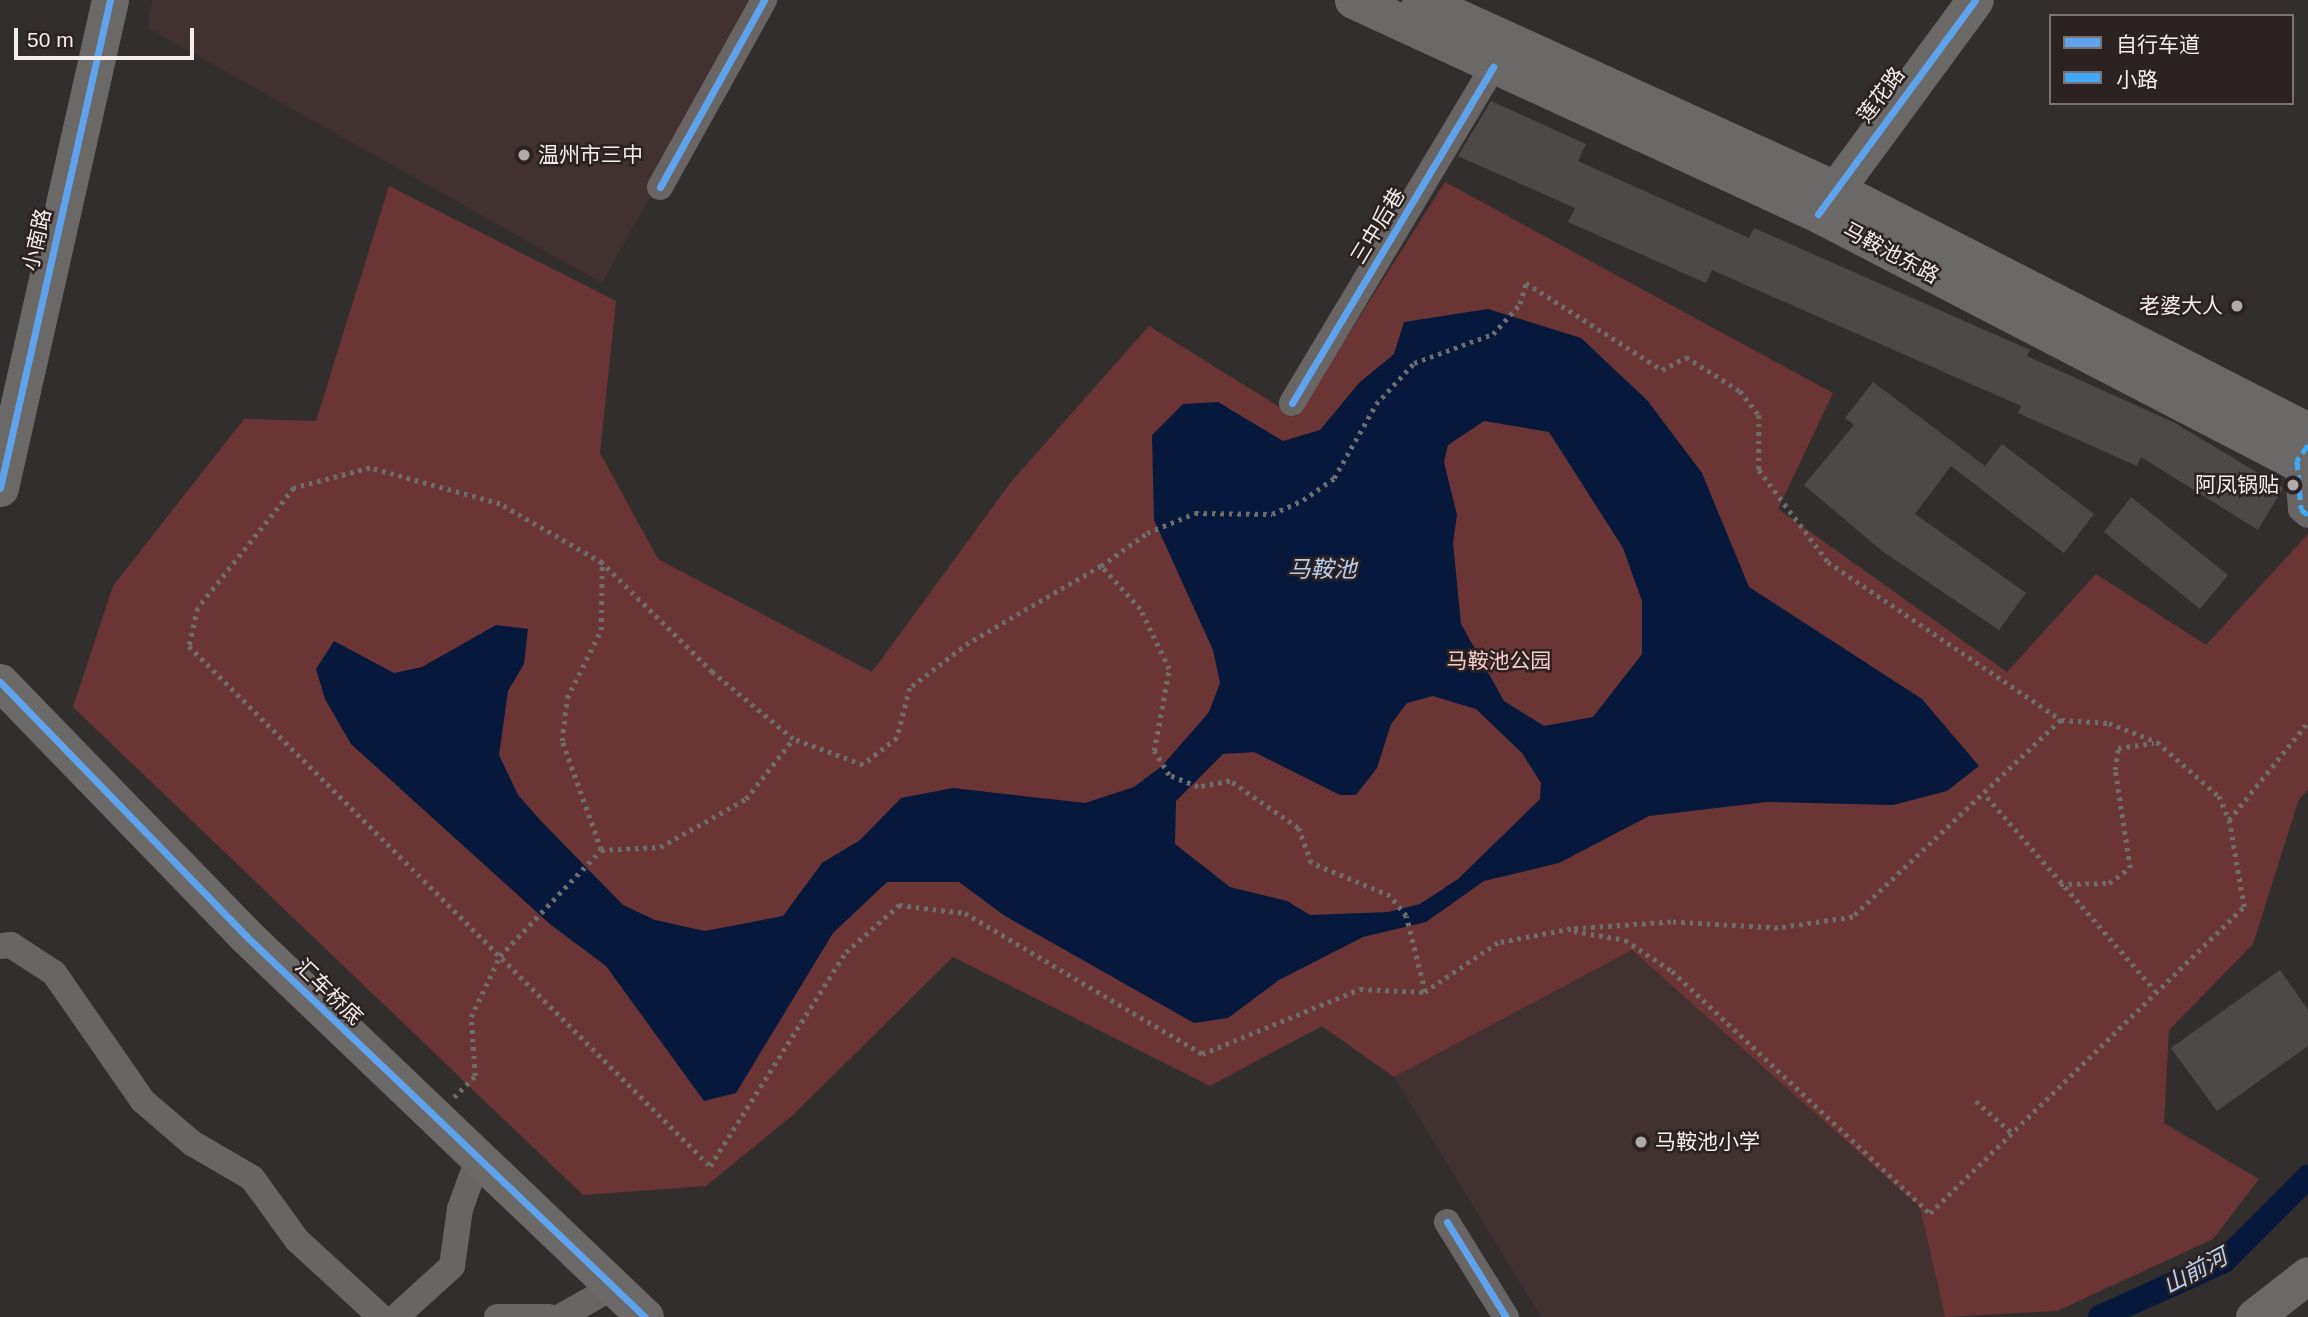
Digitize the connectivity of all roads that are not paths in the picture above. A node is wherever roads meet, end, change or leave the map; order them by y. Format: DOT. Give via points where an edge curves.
graph roads {
  1 [pos="110,0"];
  2 [pos="764,0"];
  3 [pos="1353,0"];
  4 [pos="1420,0"];
  5 [pos="1975,0"];
  6 [pos="1493,67"];
  7 [pos="660,187"];
  8 [pos="1826,201"];
  9 [pos="1292,404"];
  10 [pos="2305,451"];
  11 [pos="0,488"];
  12 [pos="2308,515"];
  13 [pos="0,682"];
  14 [pos="0,946"];
  15 [pos="478,1159"];
  16 [pos="1447,1222"];
  17 [pos="2308,1275"];
  18 [pos="613,1287"];
  19 [pos="381,1317"];
  20 [pos="396,1317"];
  21 [pos="497,1317"];
  22 [pos="549,1317"];
  23 [pos="560,1317"];
  24 [pos="645,1317"];
  25 [pos="1506,1317"];
  26 [pos="2254,1317"];
  1 -- 11 [label="street, 小南路"];
  2 -- 7 [label="street"];
  3 -- 6 [label="street, 马鞍池东路"];
  4 -- 8 [label="street, 马鞍池东路"];
  5 -- 8 [label="street, 莲花路"];
  6 -- 8 [label="street, 马鞍池东路"];
  6 -- 9 [label="street, 三中后巷"];
  8 -- 10 [label="street, 马鞍池东路"];
  10 -- 12 [label="street" via="2301,509"];
  13 -- 15 [label="street, 汇车桥底"];
  14 -- 19 [label="street" via="11,945 54,973 143,1101 192,1143 252,1178 298,1240"];
  15 -- 18 [label="street, 汇车桥底"];
  15 -- 20 [label="street" via="460,1209 452,1266"];
  16 -- 25 [label="street"];
  17 -- 26 [label="street"];
  18 -- 23 [label="street"];
  18 -- 24 [label="street, 汇车桥底"];
  21 -- 22 [label="street"];
}
